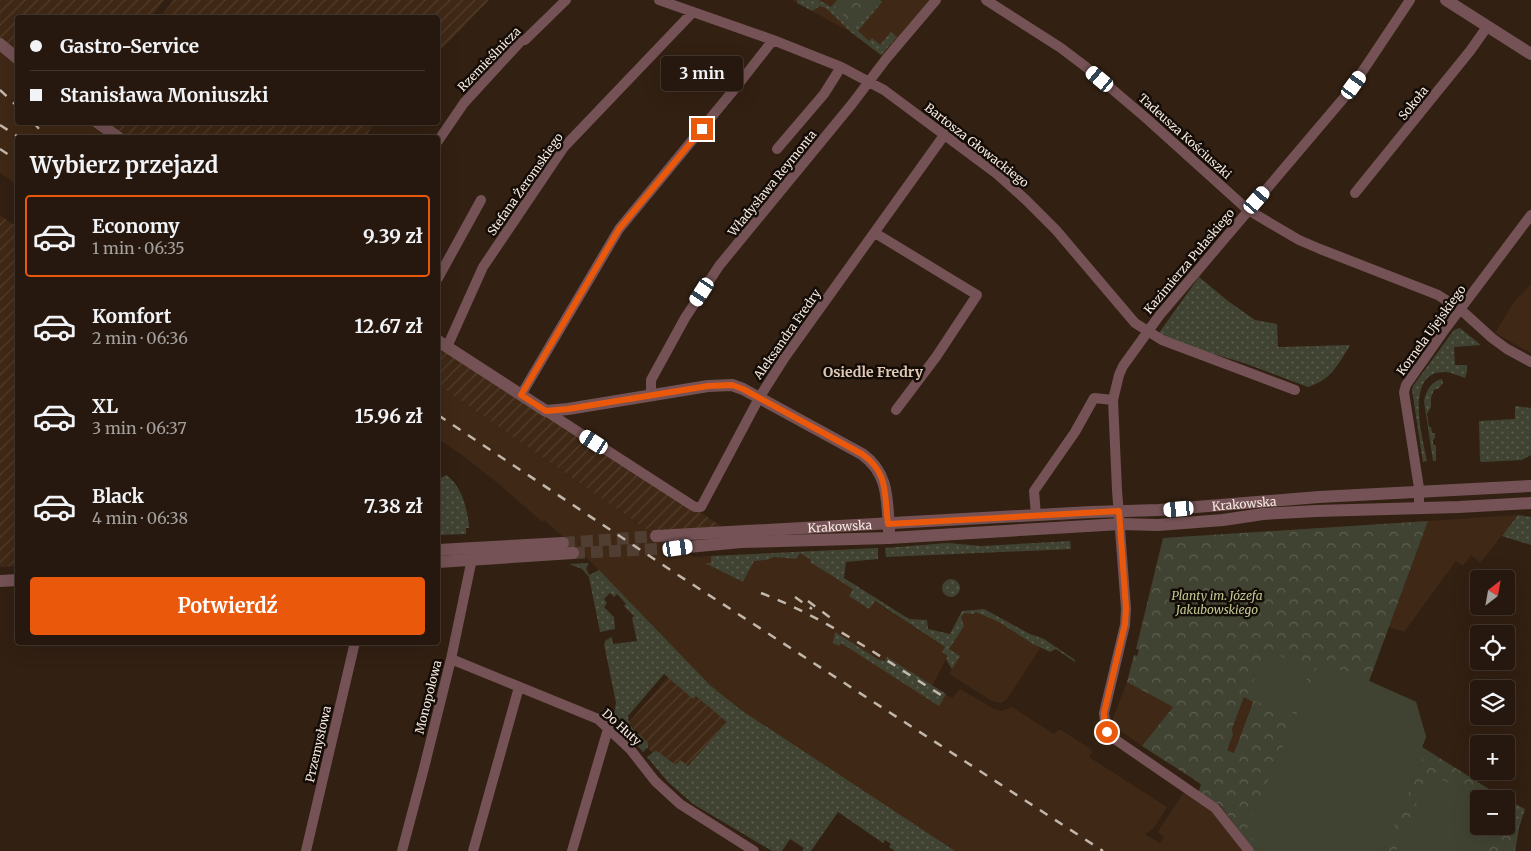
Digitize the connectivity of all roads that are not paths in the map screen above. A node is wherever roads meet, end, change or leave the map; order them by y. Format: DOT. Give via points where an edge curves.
graph roads {
  1 [pos="566,0"];
  2 [pos="659,0"];
  3 [pos="936,0"];
  4 [pos="986,0"];
  5 [pos="1410,0"];
  6 [pos="1446,0"];
  7 [pos="693,12"];
  8 [pos="1487,27"];
  9 [pos="773,40"];
  10 [pos="0,44"];
  11 [pos="1531,54"];
  12 [pos="15,56"];
  13 [pos="841,67"];
  14 [pos="870,82"];
  15 [pos="101,125"];
  16 [pos="945,134"];
  17 [pos="116,135"];
  18 [pos="440,138"];
  19 [pos="777,148"];
  20 [pos="1355,193"];
  21 [pos="481,200"];
  22 [pos="1248,210"];
  23 [pos="1531,215"];
  24 [pos="875,233"];
  25 [pos="440,274"];
  26 [pos="1460,309"];
  27 [pos="1147,331"];
  28 [pos="442,344"];
  29 [pos="1531,362"];
  30 [pos="1295,390"];
  31 [pos="521,395"];
  32 [pos="651,395"];
  33 [pos="759,398"];
  34 [pos="1113,400"];
  35 [pos="896,410"];
  36 [pos="546,411"];
  37 [pos="1531,486"];
  38 [pos="1419,492"];
  39 [pos="1531,503"];
  40 [pos="1419,507"];
  41 [pos="1036,515"];
  42 [pos="1120,518"];
  43 [pos="888,524"];
  44 [pos="656,536"];
  45 [pos="889,538"];
  46 [pos="563,543"];
  47 [pos="678,548"];
  48 [pos="440,550"];
  49 [pos="573,553"];
  50 [pos="473,554"];
  51 [pos="440,562"];
  52 [pos="15,580"];
  53 [pos="0,582"];
  54 [pos="354,645"];
  55 [pos="450,659"];
  56 [pos="519,687"];
  57 [pos="608,729"];
  58 [pos="306,851"];
  59 [pos="402,851"];
  60 [pos="473,851"];
  61 [pos="572,851"];
  62 [pos="754,851"];
  63 [pos="1249,851"];
  1 -- 18 [label="street, Rzemieślnicza" via="521,41 464,103"];
  2 -- 7 [label="street, Bartosza Głowackiego"];
  3 -- 14 [label="street, Władysława Reymonta"];
  4 -- 22 [label="street, Tadeusza Kościuszki" via="1086,67"];
  5 -- 22 [label="street, Kazimierza Pułaskiego" via="1348,93"];
  6 -- 8 [label="street"];
  7 -- 9 [label="street, Bartosza Głowackiego"];
  7 -- 28 [label="street, Stefana Żeromskiego" via="564,147 483,267"];
  8 -- 11 [label="street"];
  8 -- 20 [label="street, Sokoła"];
  9 -- 13 [label="street, Bartosza Głowackiego"];
  9 -- 31 [label="street" via="619,229"];
  10 -- 12 [label="street"];
  13 -- 14 [label="street, Bartosza Głowackiego"];
  13 -- 19 [label="street" via="824,94"];
  14 -- 16 [label="street, Bartosza Głowackiego"];
  14 -- 32 [label="street, Władysława Reymonta" via="719,266 685,318 651,380"];
  15 -- 17 [label="street"];
  16 -- 24 [label="street, Aleksandra Fredry"];
  16 -- 27 [label="street, Bartosza Głowackiego" via="1026,200 1056,230 1135,323"];
  21 -- 25 [label="street"];
  22 -- 26 [label="street, Tadeusza Kościuszki" via="1300,240 1438,295"];
  22 -- 27 [label="street, Kazimierza Pułaskiego"];
  23 -- 26 [label="street, Kornela Ujejskiego"];
  24 -- 33 [label="street, Aleksandra Fredry"];
  24 -- 35 [label="street" via="977,296"];
  26 -- 29 [label="street, Tadeusza Kościuszki" via="1507,350"];
  26 -- 38 [label="street, Kornela Ujejskiego" via="1406,384 1404,392"];
  27 -- 30 [label="street, Bartosza Głowackiego"];
  27 -- 34 [label="street, Kazimierza Pułaskiego" via="1123,366"];
  28 -- 31 [label="street"];
  31 -- 36 [label="street"];
  32 -- 33 [label="street" via="732,385"];
  32 -- 36 [label="street"];
  33 -- 36 [label="street, Aleksandra Fredry" via="702,505 698,507"];
  33 -- 43 [label="street" via="874,463 885,485"];
  34 -- 41 [label="street" via="1094,398 1034,491"];
  34 -- 42 [label="street, Kazimierza Pułaskiego"];
  37 -- 38 [label="street, Krakowska"];
  38 -- 40 [label="street, Kornela Ujejskiego"];
  38 -- 42 [label="street, Krakowska" via="1159,510"];
  39 -- 40 [label="street, Krakowska"];
  40 -- 42 [label="street, Krakowska" via="1263,514 1158,525"];
  41 -- 42 [label="street, Krakowska"];
  41 -- 43 [label="street, Krakowska"];
  42 -- 45 [label="street, Krakowska"];
  42 -- 63 [label="street, Kazimierza Pułaskiego" via="1126,617 1106,700 1104,723 1110,735 1219,812"];
  43 -- 44 [label="street, Krakowska"];
  43 -- 45 [label="street"];
  45 -- 47 [label="street, Krakowska" via="741,542"];
  46 -- 50 [label="street"];
  48 -- 50 [label="street"];
  49 -- 50 [label="street"];
  50 -- 51 [label="street"];
  50 -- 55 [label="street, Monopolowa"];
  52 -- 53 [label="street"];
  54 -- 58 [label="street, Przemysłowa"];
  55 -- 56 [label="street, Do Huty"];
  55 -- 59 [label="street, Monopolowa"];
  56 -- 57 [label="street, Do Huty" via="584,712"];
  56 -- 60 [label="street"];
  57 -- 61 [label="street"];
  57 -- 62 [label="street, Do Huty" via="630,748 655,781 680,804"];
}
